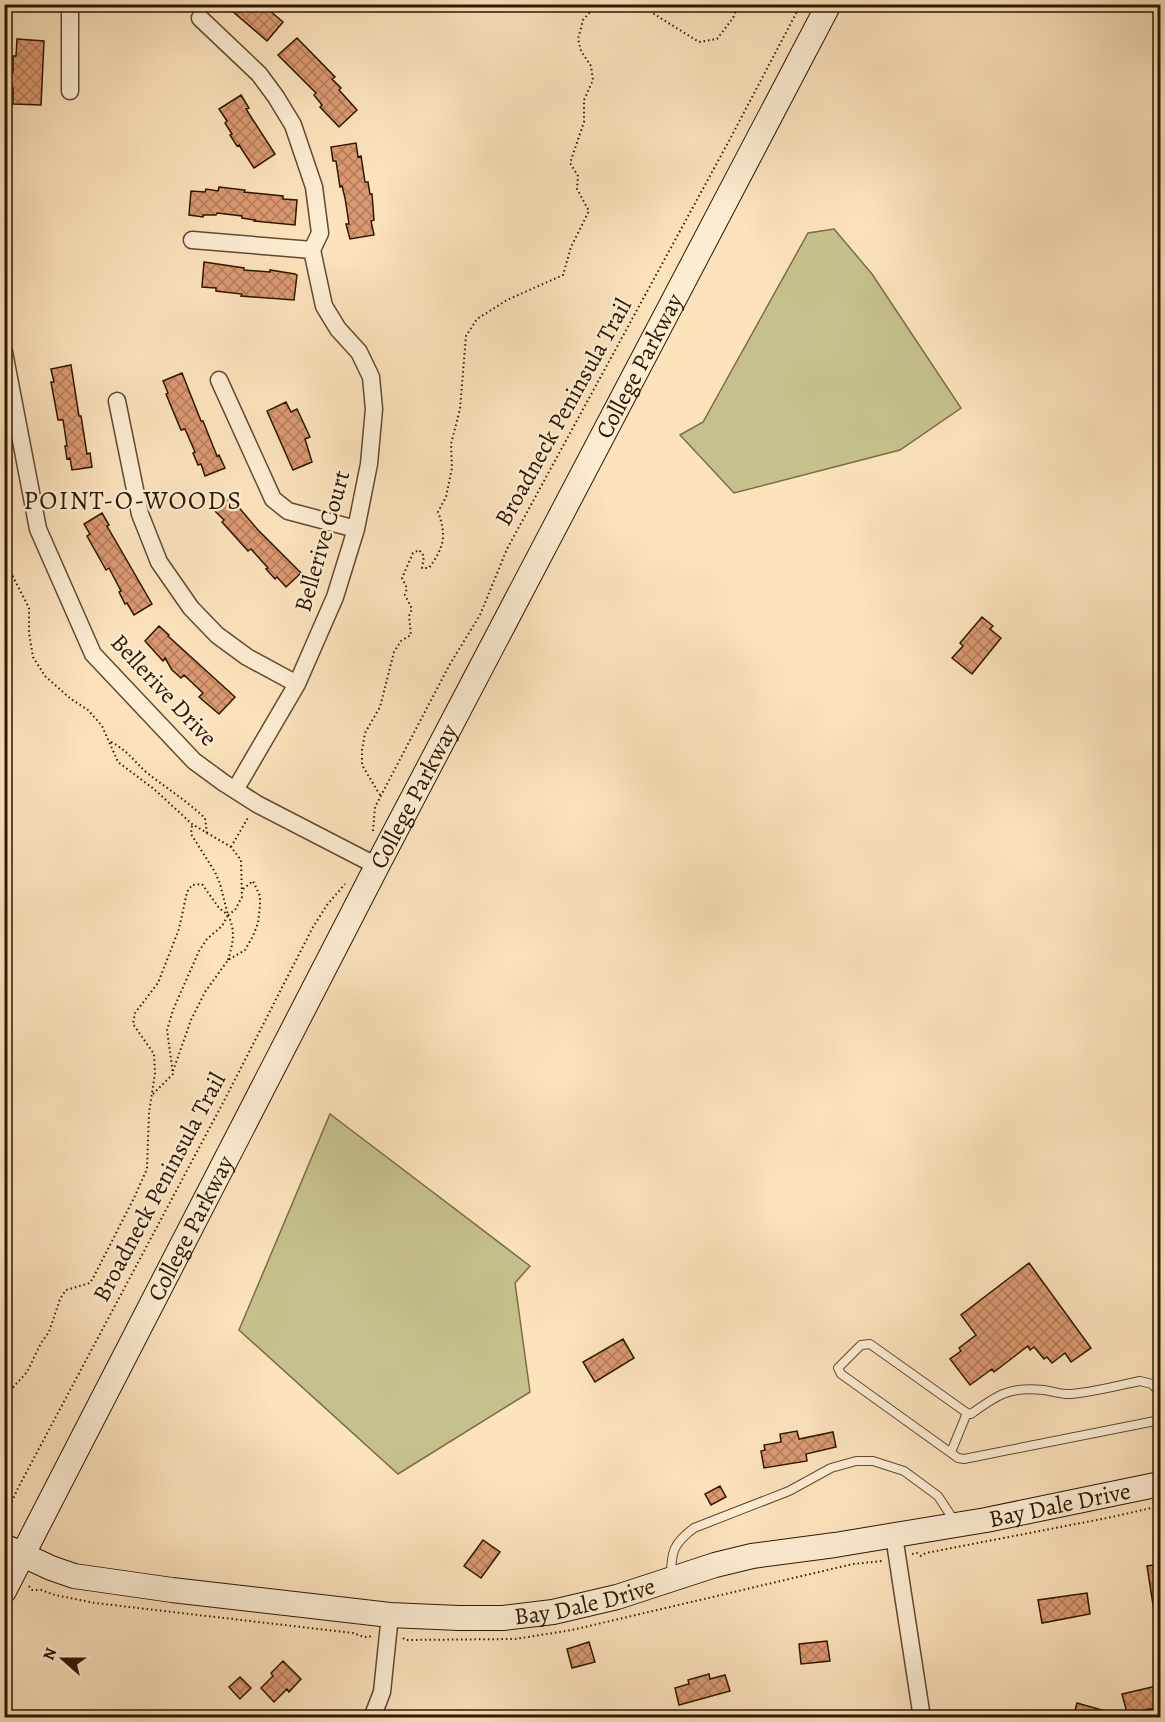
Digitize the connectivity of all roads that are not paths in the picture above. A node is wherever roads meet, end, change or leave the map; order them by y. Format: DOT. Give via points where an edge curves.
graph roads {
  1 [pos="70,4"];
  2 [pos="829,4"];
  3 [pos="200,18"];
  4 [pos="70,92"];
  5 [pos="192,240"];
  6 [pos="312,250"];
  7 [pos="4,352"];
  8 [pos="219,380"];
  9 [pos="117,400"];
  10 [pos="356,529"];
  11 [pos="297,684"];
  12 [pos="235,790"];
  13 [pos="377,866"];
  14 [pos="1161,1393"];
  15 [pos="967,1413"];
  16 [pos="1161,1420"];
  17 [pos="951,1452"];
  18 [pos="1161,1484"];
  19 [pos="956,1525"];
  20 [pos="894,1536"];
  21 [pos="11,1543"];
  22 [pos="671,1579"];
  23 [pos="4,1591"];
  24 [pos="390,1615"];
  25 [pos="372,1718"];
  26 [pos="922,1718"];
  1 -- 4 [label="street"];
  2 -- 13 [label="main road, College Parkway"];
  3 -- 6 [label="street, Bellerive Court" via="259,74 293,125 314,187 320,233"];
  5 -- 6 [label="street"];
  6 -- 10 [label="street, Bellerive Court" via="324,306 359,352 371,377 374,408 369,464"];
  7 -- 12 [label="street, Bellerive Drive" via="38,529 93,654 194,761"];
  8 -- 10 [label="street" via="273,499 288,511"];
  9 -- 11 [label="street" via="140,514 159,562 190,608 217,635 247,657"];
  10 -- 11 [label="street, Bellerive Court" via="335,597"];
  11 -- 12 [label="street, Bellerive Court"];
  12 -- 13 [label="street, Bellerive Drive"];
  13 -- 21 [label="main road, College Parkway"];
  14 -- 15 [label="lane" via="1152,1384 1140,1381 1066,1394 1017,1389"];
  15 -- 17 [label="lane"];
  15 -- 17 [label="lane" via="870,1344 861,1345 838,1368 841,1374"];
  16 -- 17 [label="lane" via="964,1460"];
  18 -- 19 [label="main road, Bay Dale Drive"];
  19 -- 20 [label="main road, Bay Dale Drive"];
  19 -- 22 [label="lane" via="938,1496 904,1471 873,1461 856,1461 831,1468 789,1491 694,1528 675,1546"];
  20 -- 22 [label="main road, Bay Dale Drive" via="752,1556"];
  20 -- 26 [label="street"];
  21 -- 23 [label="main road, College Parkway"];
  21 -- 24 [label="main road, Bay Dale Drive" via="51,1568 74,1576"];
  22 -- 24 [label="main road, Bay Dale Drive" via="553,1612 492,1618"];
  24 -- 25 [label="street" via="382,1692"];
}
